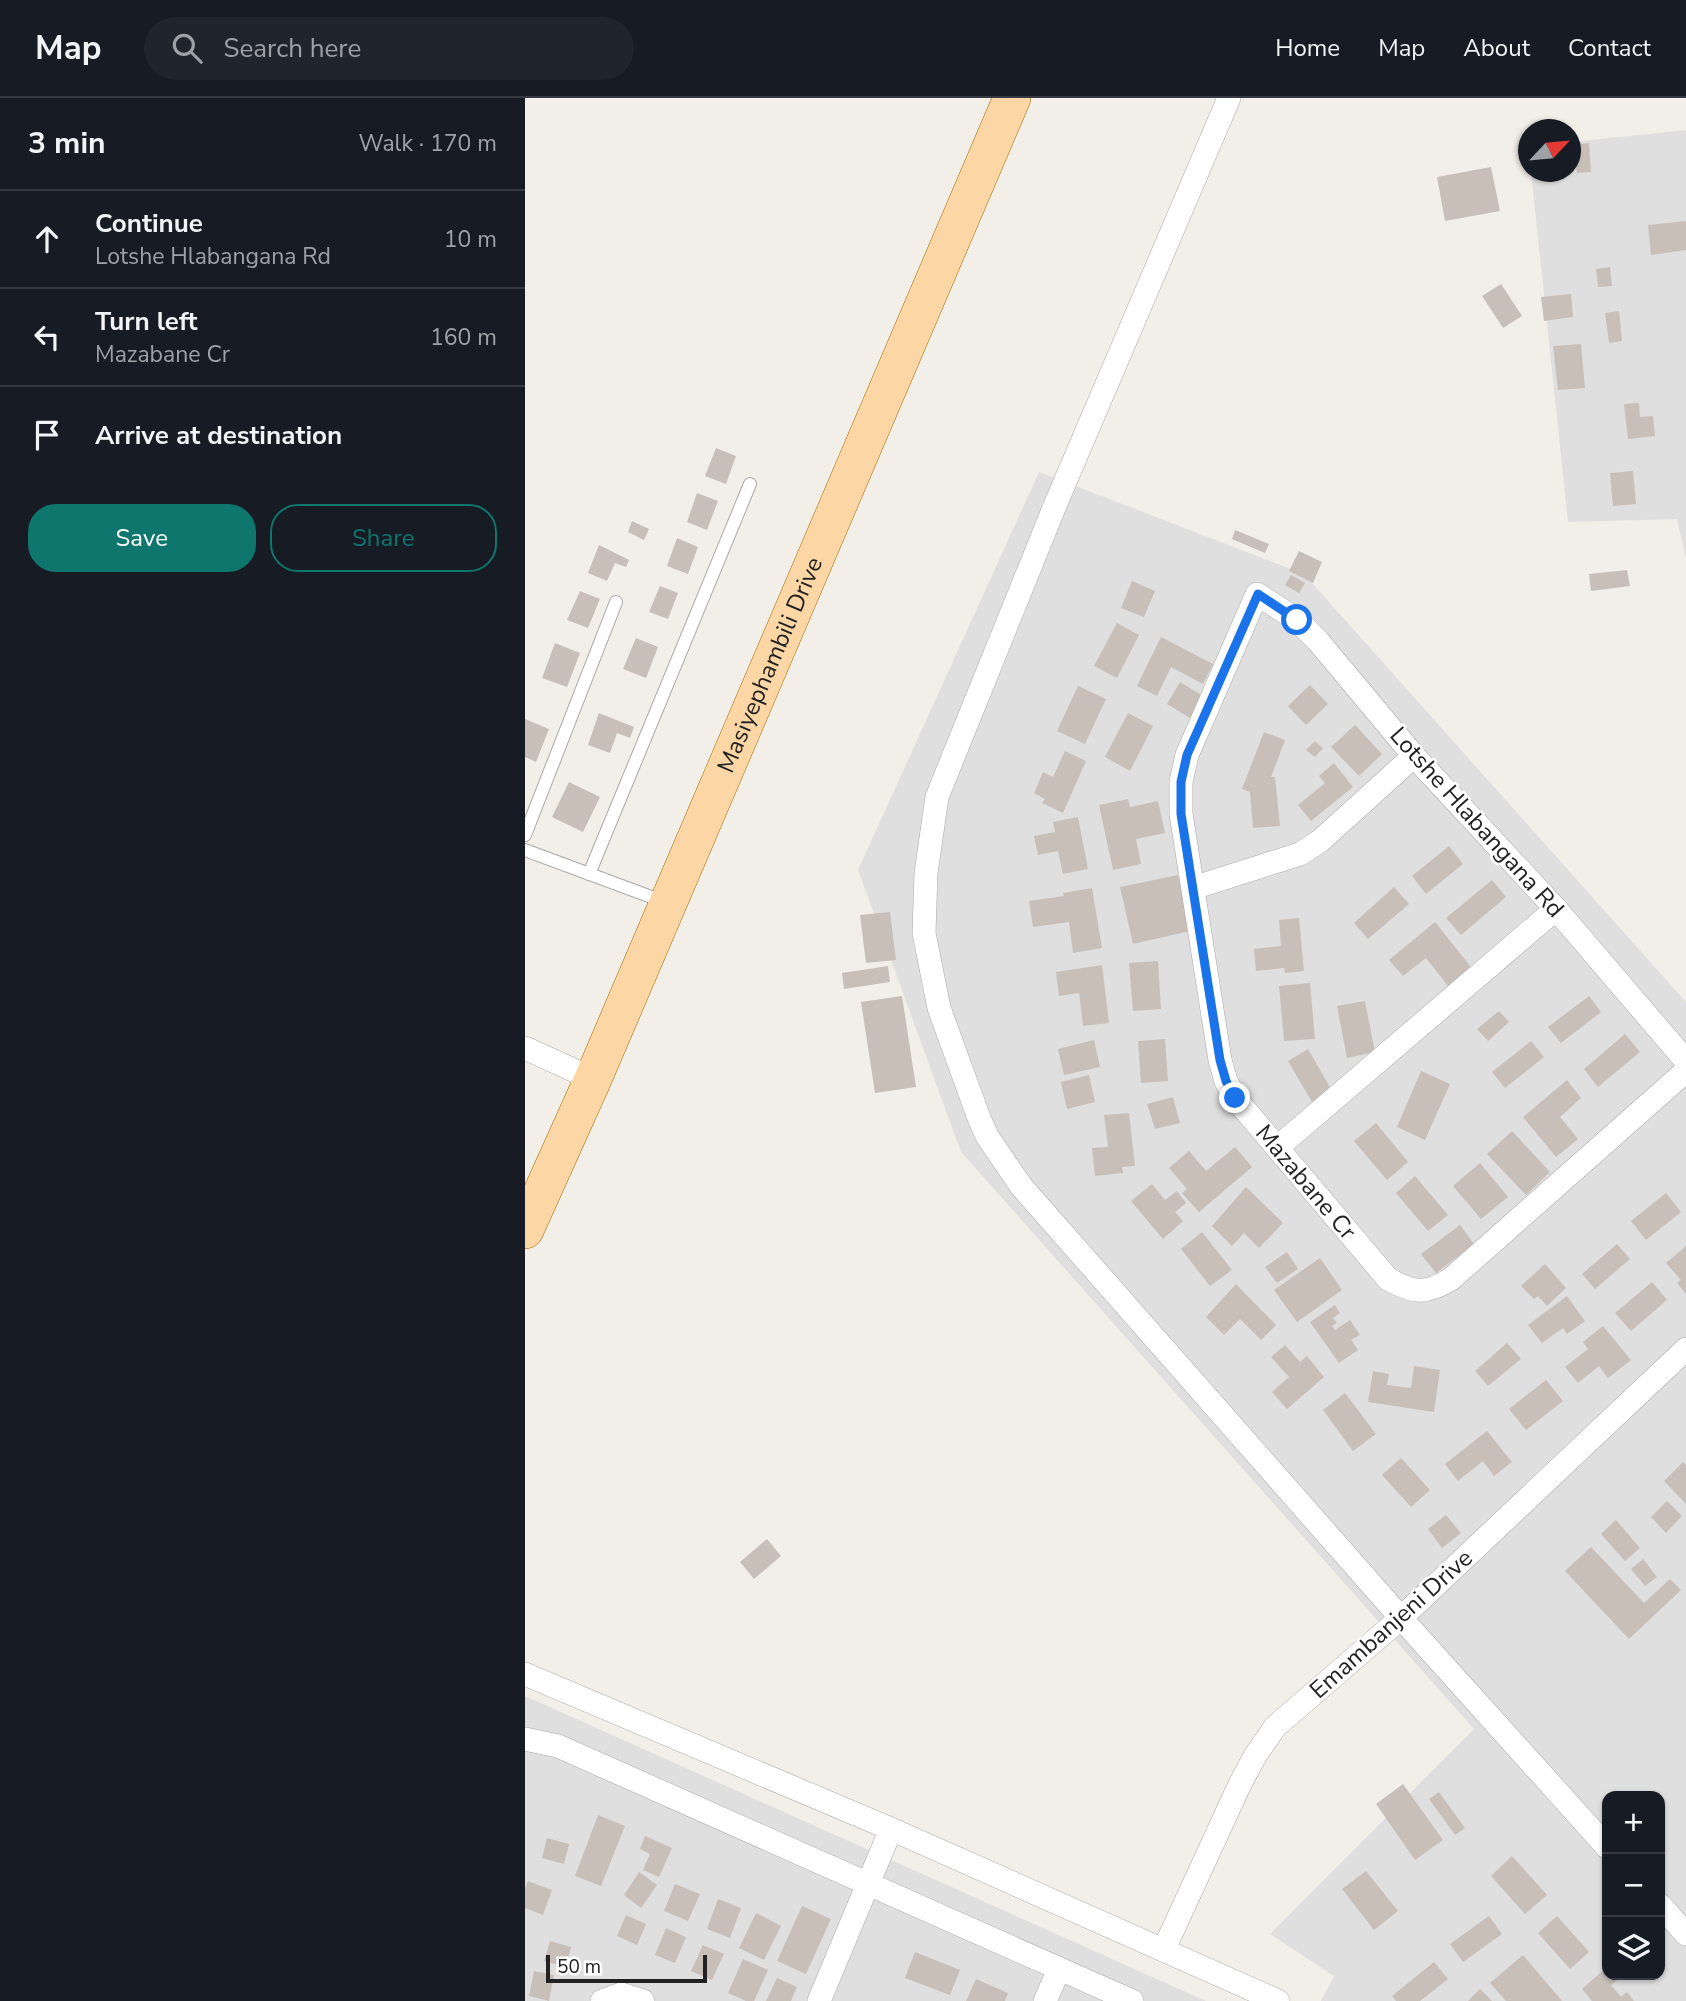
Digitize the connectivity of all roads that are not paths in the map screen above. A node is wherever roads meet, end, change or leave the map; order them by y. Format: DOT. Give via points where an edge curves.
graph roads {
  1 [pos="1012,98"];
  2 [pos="1229,98"];
  3 [pos="750,484"];
  4 [pos="1258,594"];
  5 [pos="616,602"];
  6 [pos="1414,756"];
  7 [pos="525,835"];
  8 [pos="525,850"];
  9 [pos="589,874"];
  10 [pos="1193,888"];
  11 [pos="668,903"];
  12 [pos="1556,909"];
  13 [pos="525,1048"];
  14 [pos="1686,1061"];
  15 [pos="1686,1070"];
  16 [pos="593,1079"];
  17 [pos="1278,1147"];
  18 [pos="525,1230"];
  19 [pos="1686,1349"];
  20 [pos="1401,1618"];
  21 [pos="525,1674"];
  22 [pos="525,1739"];
  23 [pos="891,1829"];
  24 [pos="1602,1841"];
  25 [pos="869,1885"];
  26 [pos="1665,1911"];
  27 [pos="1686,1934"];
  28 [pos="1164,1950"];
  29 [pos="1059,1969"];
  30 [pos="602,2001"];
  31 [pos="643,2001"];
  32 [pos="818,2001"];
  33 [pos="1045,2001"];
  34 [pos="1132,2001"];
  35 [pos="1278,2001"];
  1 -- 11 [label="main road, Masiyephambili Drive"];
  2 -- 20 [label="street" via="1056,503 937,797 926,873 924,933 939,1008 979,1118 1021,1186"];
  3 -- 9 [label="lane"];
  4 -- 6 [label="street, Lotshe Hlabangana Rd" via="1297,620 1318,641"];
  4 -- 10 [label="street, Mazabane Cr" via="1197,728 1181,782 1181,814"];
  5 -- 7 [label="lane"];
  6 -- 10 [label="street" via="1300,854"];
  6 -- 12 [label="street, Lotshe Hlabangana Rd"];
  8 -- 9 [label="lane"];
  9 -- 11 [label="lane"];
  10 -- 17 [label="street, Mazabane Cr" via="1226,1081"];
  11 -- 16 [label="main road, Masiyephambili Drive"];
  12 -- 14 [label="street, Lotshe Hlabangana Rd"];
  12 -- 17 [label="street"];
  13 -- 16 [label="street"];
  15 -- 17 [label="street, Mazabane Cr" via="1435,1289 1418,1292 1388,1279"];
  16 -- 18 [label="main road, Masiyephambili Drive"];
  19 -- 20 [label="street, Emambanjeni Drive"];
  20 -- 24 [label="street"];
  20 -- 28 [label="street, Emambanjeni Drive" via="1269,1736 1240,1784"];
  21 -- 23 [label="street"];
  22 -- 25 [label="street" via="558,1746"];
  23 -- 25 [label="street"];
  23 -- 28 [label="street"];
  25 -- 29 [label="street"];
  25 -- 32 [label="street"];
  26 -- 27 [label="street"];
  28 -- 35 [label="street"];
  29 -- 33 [label="street"];
  29 -- 34 [label="street"];
  30 -- 31 [label="street" via="621,1994"];
}
